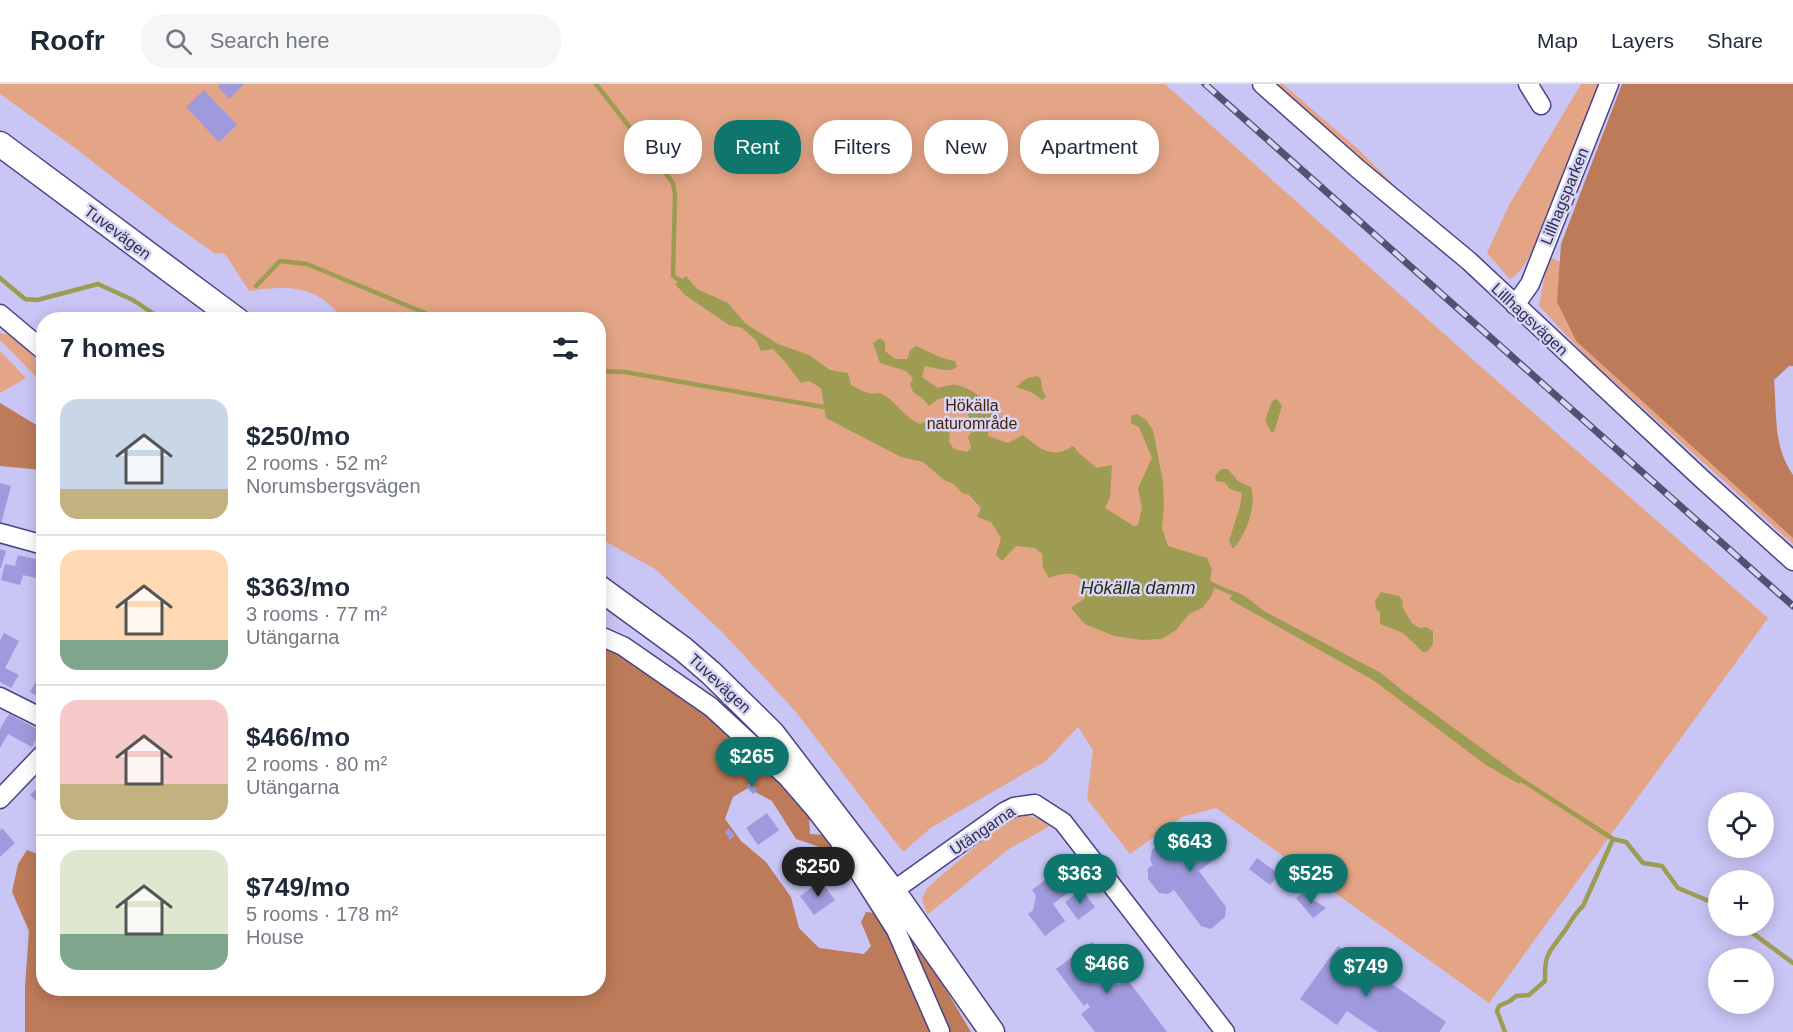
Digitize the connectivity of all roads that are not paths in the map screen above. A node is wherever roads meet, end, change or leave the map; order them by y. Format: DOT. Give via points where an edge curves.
graph roads {
  1 [pos="1262,84"];
  2 [pos="1528,84"];
  3 [pos="1609,84"];
  4 [pos="1540,105"];
  5 [pos="0,144"];
  6 [pos="1515,305"];
  7 [pos="226,312"];
  8 [pos="0,315"];
  9 [pos="36,344"];
  10 [pos="0,533"];
  11 [pos="36,543"];
  12 [pos="1793,561"];
  13 [pos="606,593"];
  14 [pos="606,639"];
  15 [pos="0,697"];
  16 [pos="36,715"];
  17 [pos="36,761"];
  18 [pos="0,799"];
  19 [pos="893,891"];
  20 [pos="940,1031"];
  21 [pos="992,1032"];
  22 [pos="1225,1032"];
  1 -- 6 [label="street, Lillhagsvägen"];
  2 -- 4 [label="street"];
  3 -- 6 [label="street, Lillhagsparken" via="1530,284"];
  5 -- 7 [label="main road, Tuvevägen"];
  6 -- 12 [label="street, Lillhagsvägen"];
  8 -- 9 [label="street"];
  10 -- 11 [label="street"];
  13 -- 19 [label="main road, Tuvevägen" via="683,649 772,733"];
  14 -- 20 [label="street" via="711,707 788,778 814,808 896,930"];
  15 -- 16 [label="street"];
  17 -- 18 [label="street"];
  19 -- 21 [label="main road, Tuvevägen"];
  19 -- 22 [label="street, Utängarna" via="1004,812 1035,804 1063,822"];
}
